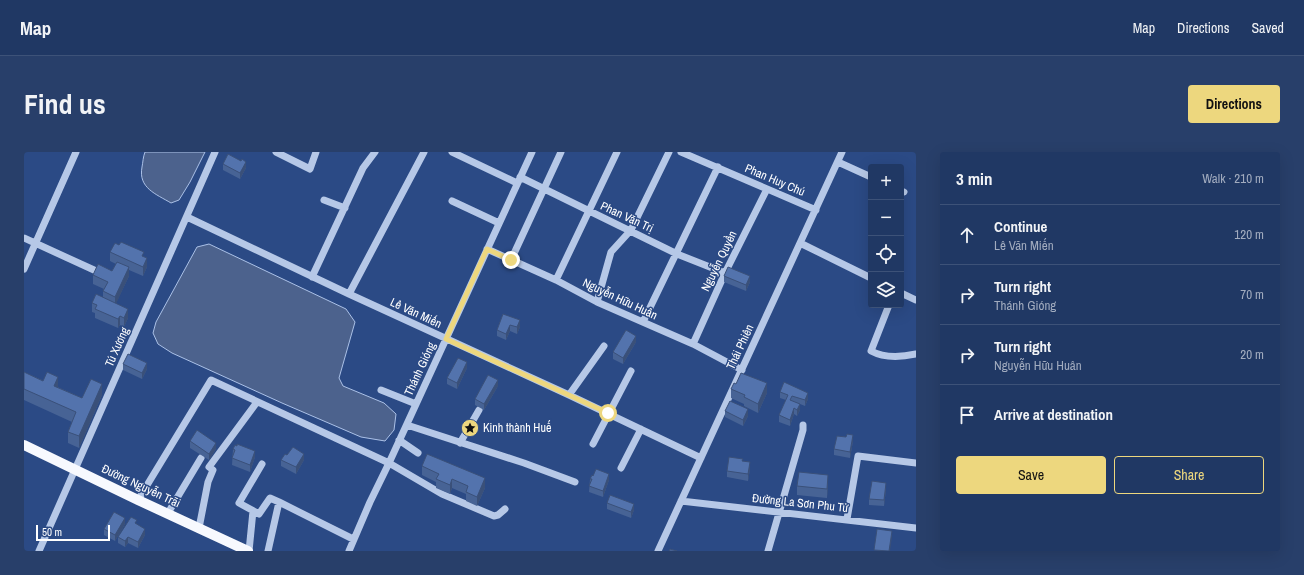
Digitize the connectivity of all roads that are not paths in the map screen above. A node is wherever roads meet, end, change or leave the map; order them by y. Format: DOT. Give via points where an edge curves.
graph roads {
  1 [pos="76,152"];
  2 [pos="215,152"];
  3 [pos="276,152"];
  4 [pos="316,152"];
  5 [pos="375,152"];
  6 [pos="424,152"];
  7 [pos="452,152"];
  8 [pos="532,152"];
  9 [pos="561,152"];
  10 [pos="617,152"];
  11 [pos="669,152"];
  12 [pos="681,152"];
  13 [pos="842,152"];
  14 [pos="838,162"];
  15 [pos="718,168"];
  16 [pos="868,176"];
  17 [pos="519,180"];
  18 [pos="544,189"];
  19 [pos="766,189"];
  20 [pos="324,200"];
  21 [pos="452,201"];
  22 [pos="345,208"];
  23 [pos="816,210"];
  24 [pos="589,211"];
  25 [pos="187,217"];
  26 [pos="499,223"];
  27 [pos="631,230"];
  28 [pos="24,238"];
  29 [pos="36,243"];
  30 [pos="800,243"];
  31 [pos="487,249"];
  32 [pos="677,254"];
  33 [pos="511,260"];
  34 [pos="24,269"];
  35 [pos="94,270"];
  36 [pos="725,273"];
  37 [pos="312,277"];
  38 [pos="868,277"];
  39 [pos="556,280"];
  40 [pos="349,294"];
  41 [pos="904,294"];
  42 [pos="916,300"];
  43 [pos="597,302"];
  44 [pos="888,308"];
  45 [pos="643,322"];
  46 [pos="446,339"];
  47 [pos="692,344"];
  48 [pos="604,346"];
  49 [pos="916,354"];
  50 [pos="742,370"];
  51 [pos="631,371"];
  52 [pos="381,390"];
  53 [pos="569,395"];
  54 [pos="256,402"];
  55 [pos="416,404"];
  56 [pos="479,410"];
  57 [pos="608,413"];
  58 [pos="406,425"];
  59 [pos="803,425"];
  60 [pos="641,429"];
  61 [pos="399,440"];
  62 [pos="460,443"];
  63 [pos="593,444"];
  64 [pos="24,445"];
  65 [pos="418,453"];
  66 [pos="201,458"];
  67 [pos="701,458"];
  68 [pos="389,463"];
  69 [pos="916,463"];
  70 [pos="262,464"];
  71 [pos="621,468"];
  72 [pos="74,469"];
  73 [pos="575,482"];
  74 [pos="138,500"];
  75 [pos="681,501"];
  76 [pos="279,502"];
  77 [pos="505,509"];
  78 [pos="253,511"];
  79 [pos="168,513"];
  80 [pos="779,513"];
  81 [pos="847,519"];
  82 [pos="199,528"];
  83 [pos="916,528"];
  84 [pos="354,539"];
  85 [pos="38,551"];
  86 [pos="248,551"];
  87 [pos="268,551"];
  88 [pos="349,551"];
  89 [pos="658,551"];
  90 [pos="768,551"];
  1 -- 29 [label="street"];
  2 -- 25 [label="street, Tú Xương"];
  3 -- 4 [label="street" via="310,169"];
  5 -- 22 [label="street" via="363,168"];
  6 -- 40 [label="street"];
  7 -- 17 [label="street, Phan Văn Trị"];
  8 -- 17 [label="street, Thánh Gióng"];
  9 -- 18 [label="street"];
  10 -- 24 [label="street"];
  11 -- 27 [label="street"];
  12 -- 15 [label="street, Phan Huy Chú"];
  13 -- 14 [label="street, Thái Phiên"];
  14 -- 16 [label="street"];
  14 -- 23 [label="street, Thái Phiên"];
  15 -- 19 [label="street, Phan Huy Chú"];
  15 -- 32 [label="street"];
  17 -- 18 [label="street, Phan Văn Trị"];
  17 -- 26 [label="street, Thánh Gióng"];
  18 -- 24 [label="street, Phan Văn Trị"];
  18 -- 33 [label="street"];
  19 -- 23 [label="street, Phan Huy Chú"];
  19 -- 36 [label="street, Nguyễn Quyền"];
  20 -- 22 [label="street"];
  21 -- 26 [label="street"];
  22 -- 37 [label="street"];
  23 -- 30 [label="street, Thái Phiên"];
  24 -- 27 [label="street, Phan Văn Trị"];
  24 -- 39 [label="street"];
  25 -- 37 [label="street, Lê Văn Miến"];
  25 -- 72 [label="street, Tú Xương"];
  26 -- 31 [label="street, Thánh Gióng"];
  27 -- 32 [label="street, Phan Văn Trị"];
  27 -- 43 [label="street" via="611,252"];
  28 -- 29 [label="street"];
  29 -- 34 [label="street"];
  29 -- 35 [label="street"];
  30 -- 38 [label="street"];
  30 -- 50 [label="street, Thái Phiên"];
  31 -- 33 [label="street, Nguyễn Hữu Huân"];
  31 -- 46 [label="street, Thánh Gióng"];
  32 -- 36 [label="street, Phan Văn Trị"];
  32 -- 45 [label="street"];
  33 -- 39 [label="street, Nguyễn Hữu Huân"];
  36 -- 47 [label="street, Nguyễn Quyền"];
  37 -- 40 [label="street, Lê Văn Miến"];
  39 -- 43 [label="street, Nguyễn Hữu Huân"];
  40 -- 46 [label="street, Lê Văn Miến"];
  41 -- 42 [label="street"];
  43 -- 45 [label="street, Nguyễn Hữu Huân"];
  44 -- 49 [label="street" via="871,351 884,356"];
  45 -- 47 [label="street, Nguyễn Hữu Huân"];
  46 -- 53 [label="street, Lê Văn Miến"];
  46 -- 55 [label="street, Thánh Gióng"];
  47 -- 50 [label="street, Nguyễn Hữu Huân"];
  48 -- 53 [label="street"];
  50 -- 67 [label="street, Thái Phiên"];
  51 -- 57 [label="street"];
  52 -- 55 [label="street"];
  53 -- 57 [label="street, Lê Văn Miến"];
  54 -- 68 [label="street"];
  54 -- 74 [label="street" via="211,380"];
  54 -- 82 [label="street" via="209,467 213,470 208,482"];
  55 -- 58 [label="street, Thánh Gióng"];
  56 -- 62 [label="street"];
  57 -- 60 [label="street, Lê Văn Miến"];
  57 -- 63 [label="street"];
  58 -- 61 [label="street, Thánh Gióng"];
  58 -- 62 [label="street"];
  59 -- 80 [label="street"];
  60 -- 67 [label="street, Lê Văn Miến"];
  60 -- 71 [label="street"];
  61 -- 65 [label="street"];
  61 -- 68 [label="street, Thánh Gióng"];
  62 -- 73 [label="street"];
  64 -- 72 [label="main road, Đường Nguyễn Trãi"];
  66 -- 79 [label="street"];
  67 -- 75 [label="street, Thái Phiên"];
  68 -- 77 [label="street" via="442,494 494,516"];
  68 -- 84 [label="street, Thánh Gióng"];
  69 -- 81 [label="street" via="858,456"];
  70 -- 78 [label="street" via="239,503"];
  72 -- 74 [label="main road, Đường Nguyễn Trãi"];
  72 -- 85 [label="street, Tú Xương"];
  74 -- 79 [label="main road, Đường Nguyễn Trãi"];
  75 -- 80 [label="street, Đường La Sơn Phu Tử"];
  75 -- 89 [label="street, Thái Phiên"];
  76 -- 78 [label="street" via="270,498 259,514"];
  76 -- 84 [label="street"];
  76 -- 87 [label="street"];
  78 -- 86 [label="street"];
  79 -- 82 [label="main road, Đường Nguyễn Trãi"];
  80 -- 81 [label="street, Đường La Sơn Phu Tử"];
  80 -- 90 [label="street"];
  81 -- 83 [label="street, Đường La Sơn Phu Tử"];
  82 -- 86 [label="main road, Đường Nguyễn Trãi"];
  84 -- 88 [label="street, Thánh Gióng"];
}
